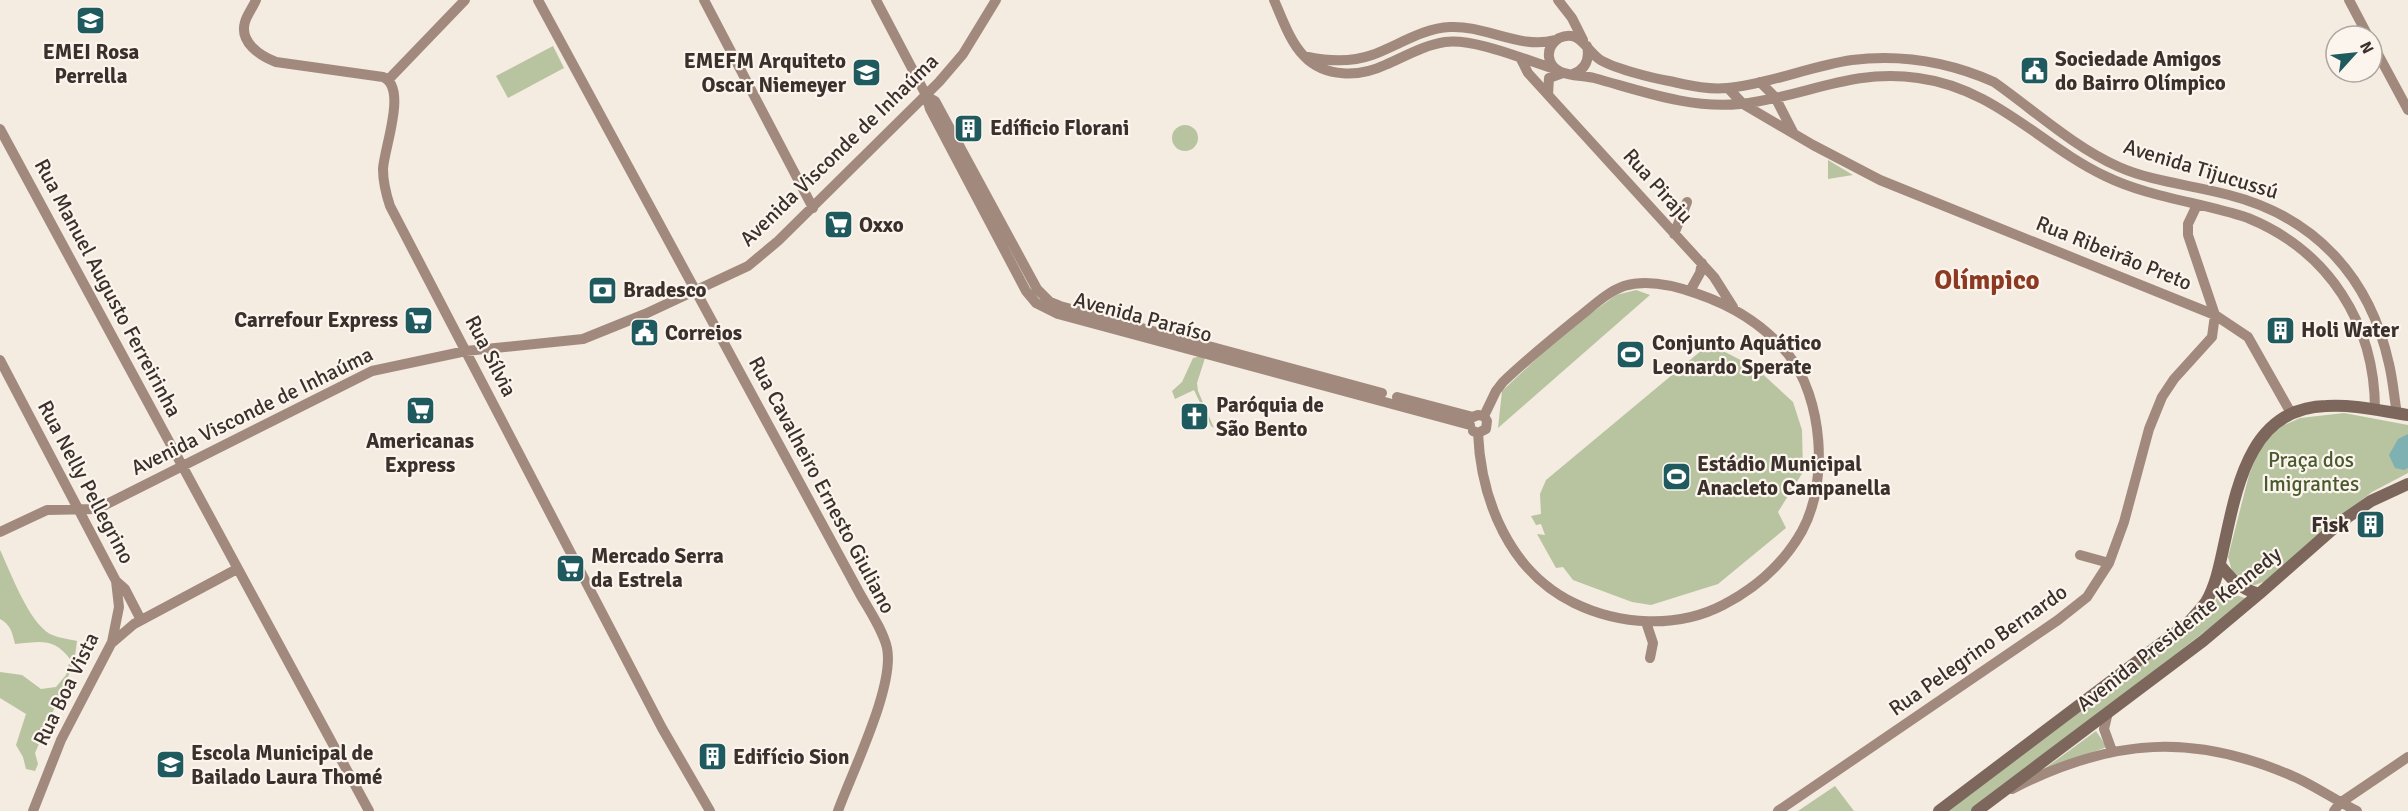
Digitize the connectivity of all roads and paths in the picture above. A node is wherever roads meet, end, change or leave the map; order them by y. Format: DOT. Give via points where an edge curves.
graph roads {
  1 [pos="256,0"];
  2 [pos="465,0"];
  3 [pos="538,0"];
  4 [pos="704,0"];
  5 [pos="876,0"];
  6 [pos="996,0"];
  7 [pos="1274,0"];
  8 [pos="1558,0"];
  9 [pos="2349,0"];
  10 [pos="1566,11"];
  11 [pos="2362,24"];
  12 [pos="1559,38"];
  13 [pos="1585,44"];
  14 [pos="1304,57"];
  15 [pos="1521,59"];
  16 [pos="2384,65"];
  17 [pos="1564,72"];
  18 [pos="389,79"];
  19 [pos="1760,82"];
  20 [pos="1728,88"];
  21 [pos="1548,94"];
  22 [pos="926,95"];
  23 [pos="1775,97"];
  24 [pos="1743,104"];
  25 [pos="2408,110"];
  26 [pos="0,129"];
  27 [pos="1794,135"];
  28 [pos="1687,202"];
  29 [pos="2197,205"];
  30 [pos="813,208"];
  31 [pos="1674,234"];
  32 [pos="1702,263"];
  33 [pos="695,291"];
  34 [pos="1690,291"];
  35 [pos="1733,307"];
  36 [pos="2215,315"];
  37 [pos="466,351"];
  38 [pos="0,360"];
  39 [pos="2375,411"];
  40 [pos="2291,413"];
  41 [pos="2402,414"];
  42 [pos="1476,423"];
  43 [pos="183,466"];
  44 [pos="2408,484"];
  45 [pos="79,510"];
  46 [pos="0,532"];
  47 [pos="2080,555"];
  48 [pos="2109,563"];
  49 [pos="2220,565"];
  50 [pos="237,568"];
  51 [pos="116,581"];
  52 [pos="2259,594"];
  53 [pos="141,620"];
  54 [pos="1646,622"];
  55 [pos="112,642"];
  56 [pos="1650,658"];
  57 [pos="2108,711"];
  58 [pos="2112,751"];
  59 [pos="2408,757"];
  60 [pos="1996,798"];
  61 [pos="2337,807"];
  62 [pos="33,811"];
  63 [pos="369,811"];
  64 [pos="710,811"];
  65 [pos="838,811"];
  66 [pos="1778,811"];
  67 [pos="1939,811"];
  68 [pos="1977,811"];
  69 [pos="2357,811"];
  1 -- 18 [label="main road" via="244,30 251,46 266,59"];
  2 -- 18 [label="main road"];
  3 -- 33 [label="main road, Rua Cavalheiro Ernesto Giuliano"];
  4 -- 30 [label="main road"];
  5 -- 22 [label="main road, Avenida Paraíso"];
  6 -- 22 [label="main road, Avenida Visconde de Inhaúma" via="963,54"];
  7 -- 14 [label="main road"];
  8 -- 10 [label="main road"];
  9 -- 11 [label="main road"];
  10 -- 12 [label="main road" via="1569,22"];
  10 -- 13 [label="main road"];
  12 -- 13 [label="main road, Avenida Tijucussú" via="1577,37"];
  12 -- 14 [label="main road, Avenida Tijucussú" via="1538,43 1450,27 1358,59"];
  12 -- 17 [label="main road" via="1549,54"];
  13 -- 17 [label="main road" via="1585,66"];
  13 -- 20 [label="main road, Avenida Tijucussú" via="1602,60 1658,79 1700,88"];
  14 -- 15 [label="main road, Avenida Tijucussú" via="1332,71 1361,74 1435,45 1461,42"];
  15 -- 17 [label="main road, Avenida Tijucussú"];
  15 -- 21 [label="main road, Rua Piraju" via="1528,73"];
  16 -- 25 [label="main road"];
  17 -- 21 [label="main road" via="1549,78"];
  17 -- 24 [label="main road, Avenida Tijucussú" via="1695,104"];
  18 -- 37 [label="main road, Rua Sílvia" via="395,92 383,167 387,195"];
  19 -- 20 [label="main road, Avenida Tijucussú"];
  19 -- 23 [label="main road"];
  19 -- 41 [label="main road, Avenida Tijucussú" via="1851,60 1898,58 1932,62 1994,82 2095,155 2120,168 2277,211 2326,247 2356,280 2384,343"];
  20 -- 24 [label="main road, Rua Ribeirão Preto"];
  21 -- 31 [label="main road, Rua Piraju"];
  22 -- 30 [label="main road, Avenida Visconde de Inhaúma"];
  22 -- 42 [label="main road, Avenida Paraíso" via="1026,291 1045,309 1215,358"];
  23 -- 24 [label="main road, Avenida Tijucussú"];
  23 -- 27 [label="main road"];
  23 -- 29 [label="main road, Avenida Tijucussú" via="1877,76 1943,83 1978,96 2103,176 2141,191"];
  24 -- 27 [label="main road, Rua Ribeirão Preto"];
  26 -- 43 [label="main road, Rua Manuel Augusto Ferreirinha"];
  27 -- 36 [label="main road, Rua Ribeirão Preto" via="1880,180"];
  28 -- 31 [label="main road"];
  29 -- 36 [label="main road" via="2188,224 2188,235"];
  29 -- 39 [label="main road, Avenida Tijucussú" via="2261,223 2328,273 2348,302 2363,338"];
  30 -- 33 [label="main road, Avenida Visconde de Inhaúma" via="748,266"];
  31 -- 32 [label="main road, Rua Piraju"];
  32 -- 34 [label="main road"];
  32 -- 35 [label="main road, Rua Piraju"];
  33 -- 37 [label="main road, Avenida Visconde de Inhaúma" via="583,339"];
  33 -- 65 [label="main road, Rua Cavalheiro Ernesto Giuliano" via="887,646 876,715"];
  34 -- 35 [label="main road"];
  34 -- 42 [label="main road" via="1641,284 1611,292 1503,382"];
  35 -- 54 [label="main road" via="1767,332 1789,356 1803,381 1815,417 1818,443 1819,472 1813,502 1804,529 1757,585 1714,610"];
  36 -- 40 [label="main road, Rua Ribeirão Preto" via="2248,337"];
  36 -- 48 [label="main road, Rua Pelegrino Bernardo" via="2212,337 2174,379 2149,429"];
  37 -- 43 [label="main road, Avenida Visconde de Inhaúma" via="358,376"];
  37 -- 64 [label="main road, Rua Sílvia" via="662,728"];
  38 -- 45 [label="main road, Rua Nelly Pellegrino"];
  39 -- 40 [label="main road" via="2325,405"];
  39 -- 41 [label="main road"];
  40 -- 49 [label="main road, Avenida Presidente Kennedy" via="2264,435 2243,470"];
  42 -- 54 [label="main road" via="1482,472 1492,509 1510,544 1534,576 1549,590 1585,608 1606,616"];
  43 -- 45 [label="main road, Avenida Visconde de Inhaúma" via="97,509"];
  43 -- 50 [label="main road, Rua Manuel Augusto Ferreirinha"];
  44 -- 52 [label="main road, Avenida Presidente Kennedy" via="2342,520"];
  45 -- 46 [label="main road, Avenida Visconde de Inhaúma" via="47,510"];
  45 -- 51 [label="main road, Rua Nelly Pellegrino"];
  47 -- 48 [label="main road"];
  48 -- 66 [label="main road, Rua Pelegrino Bernardo" via="2095,588 2069,613"];
  49 -- 52 [label="main road" via="2238,586"];
  49 -- 67 [label="main road, Avenida Presidente Kennedy" via="2206,601 2188,622"];
  50 -- 53 [label="main road"];
  50 -- 63 [label="main road, Rua Manuel Augusto Ferreirinha"];
  51 -- 53 [label="main road, Rua Nelly Pellegrino" via="125,589"];
  51 -- 55 [label="main road, Rua Boa Vista" via="118,607"];
  52 -- 57 [label="main road, Avenida Presidente Kennedy"];
  53 -- 55 [label="main road"];
  54 -- 56 [label="main road" via="1653,643"];
  55 -- 62 [label="main road, Rua Boa Vista" via="61,740"];
  57 -- 58 [label="main road" via="2104,729"];
  57 -- 60 [label="main road, Avenida Presidente Kennedy"];
  58 -- 60 [label="main road" via="2044,772"];
  58 -- 61 [label="main road" via="2170,747 2237,755 2298,779"];
  59 -- 61 [label="main road"];
  60 -- 68 [label="main road, Avenida Presidente Kennedy"];
  61 -- 69 [label="main road"];
}
